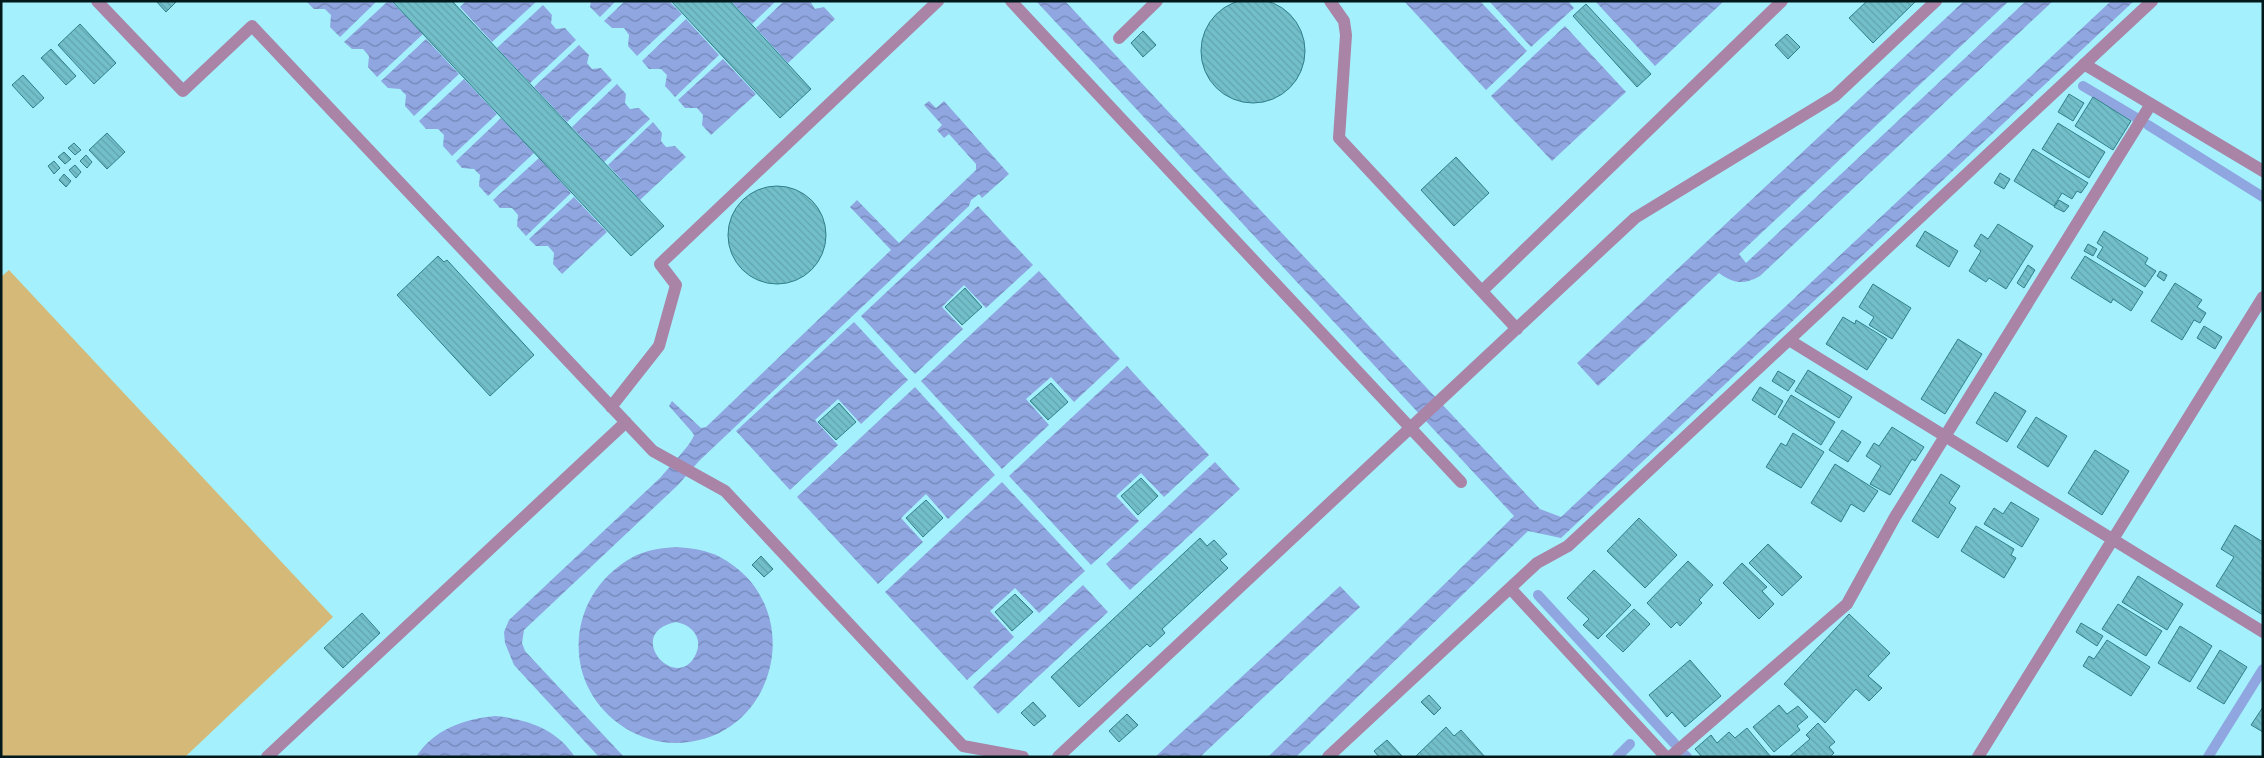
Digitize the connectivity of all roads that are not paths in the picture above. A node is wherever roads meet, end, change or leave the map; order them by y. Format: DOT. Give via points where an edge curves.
graph roads {
  1 [pos="97,1"];
  2 [pos="938,1"];
  3 [pos="1011,1"];
  4 [pos="1157,1"];
  5 [pos="1330,1"];
  6 [pos="1782,1"];
  7 [pos="1936,1"];
  8 [pos="2152,1"];
  9 [pos="1119,38"];
  10 [pos="2084,64"];
  11 [pos="2151,104"];
  12 [pos="2263,171"];
  13 [pos="1482,291"];
  14 [pos="2263,297"];
  15 [pos="1517,329"];
  16 [pos="1790,340"];
  17 [pos="611,407"];
  18 [pos="626,422"];
  19 [pos="1410,428"];
  20 [pos="1945,436"];
  21 [pos="1461,482"];
  22 [pos="2112,539"];
  23 [pos="1510,588"];
  24 [pos="2263,632"];
  25 [pos="267,757"];
  26 [pos="1023,757"];
  27 [pos="1058,757"];
  28 [pos="1328,757"];
  29 [pos="1666,757"];
  30 [pos="1670,757"];
  31 [pos="1978,757"];
  1 -- 17 [label="street" via="183,91 252,26"];
  2 -- 17 [label="street" via="660,264 676,285 659,346"];
  3 -- 19 [label="street"];
  4 -- 9 [label="street"];
  5 -- 13 [label="street" via="1344,21 1346,35 1339,138"];
  6 -- 13 [label="street"];
  7 -- 15 [label="street" via="1835,96 1635,218"];
  8 -- 10 [label="street"];
  10 -- 11 [label="street"];
  10 -- 16 [label="street"];
  11 -- 12 [label="street"];
  11 -- 20 [label="street"];
  13 -- 15 [label="street"];
  14 -- 22 [label="street"];
  15 -- 19 [label="street"];
  16 -- 20 [label="street"];
  16 -- 23 [label="street" via="1568,546 1537,563"];
  17 -- 18 [label="street"];
  18 -- 25 [label="street"];
  18 -- 26 [label="street" via="653,451 725,491 963,746"];
  19 -- 21 [label="street"];
  19 -- 27 [label="street"];
  20 -- 22 [label="street"];
  20 -- 30 [label="street" via="1847,604"];
  22 -- 24 [label="street"];
  22 -- 31 [label="street"];
  23 -- 28 [label="street"];
  23 -- 29 [label="street"];
}
